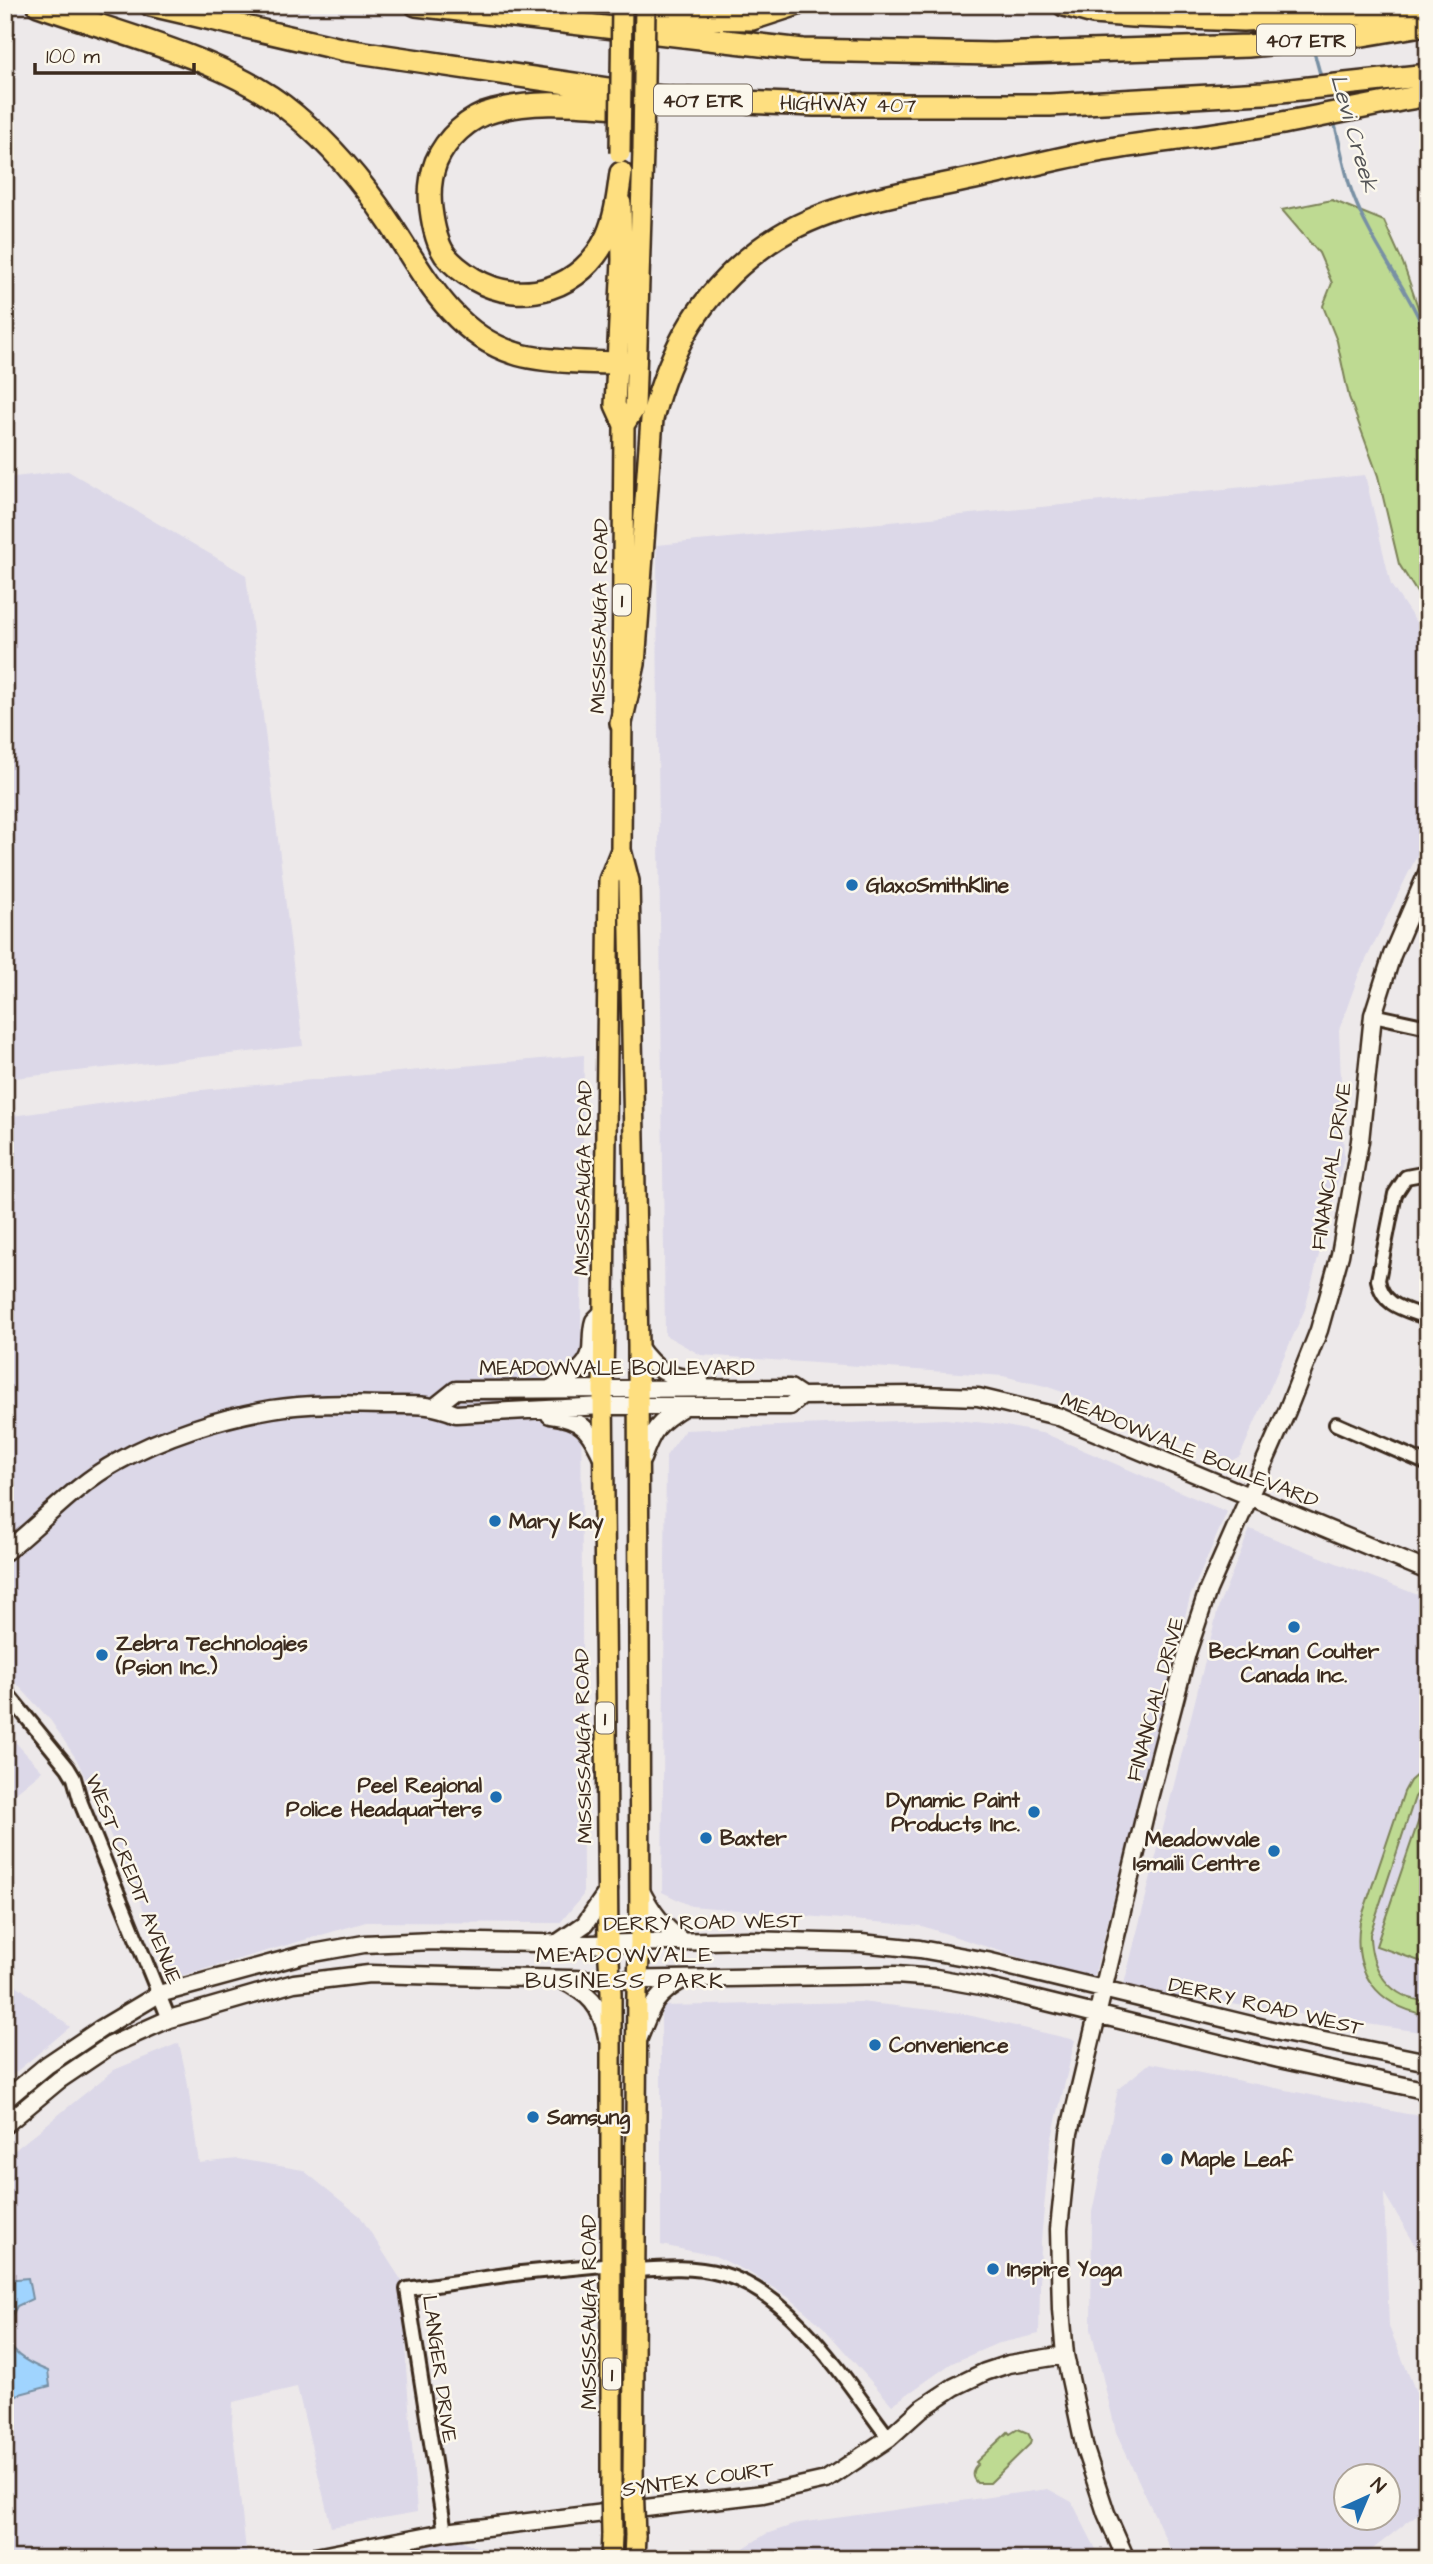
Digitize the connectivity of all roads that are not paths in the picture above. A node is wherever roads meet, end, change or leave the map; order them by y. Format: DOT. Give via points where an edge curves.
graph roads {
  1 [pos="38,5"];
  2 [pos="150,5"];
  3 [pos="416,5"];
  4 [pos="622,5"];
  5 [pos="645,5"];
  6 [pos="795,5"];
  7 [pos="1064,5"];
  8 [pos="1428,18"];
  9 [pos="567,23"];
  10 [pos="1362,24"];
  11 [pos="1428,24"];
  12 [pos="1428,75"];
  13 [pos="1428,95"];
  14 [pos="676,99"];
  15 [pos="621,163"];
  16 [pos="626,363"];
  17 [pos="621,723"];
  18 [pos="621,850"];
  19 [pos="1428,871"];
  20 [pos="1373,1015"];
  21 [pos="1428,1027"];
  22 [pos="1428,1176"];
  23 [pos="604,1311"];
  24 [pos="1428,1318"];
  25 [pos="638,1346"];
  26 [pos="717,1389"];
  27 [pos="548,1390"];
  28 [pos="802,1396"];
  29 [pos="603,1398"];
  30 [pos="637,1398"];
  31 [pos="436,1406"];
  32 [pos="685,1406"];
  33 [pos="535,1409"];
  34 [pos="1336,1424"];
  35 [pos="604,1461"];
  36 [pos="1428,1464"];
  37 [pos="638,1466"];
  38 [pos="1248,1497"];
  39 [pos="5,1552"];
  40 [pos="1428,1571"];
  41 [pos="5,1691"];
  42 [pos="638,1885"];
  43 [pos="609,1889"];
  44 [pos="640,1943"];
  45 [pos="684,1943"];
  46 [pos="556,1944"];
  47 [pos="608,1944"];
  48 [pos="558,1978"];
  49 [pos="637,1979"];
  50 [pos="610,1980"];
  51 [pos="683,1980"];
  52 [pos="1104,1990"];
  53 [pos="159,1994"];
  54 [pos="1097,2015"];
  55 [pos="169,2020"];
  56 [pos="638,2041"];
  57 [pos="611,2058"];
  58 [pos="1428,2062"];
  59 [pos="1428,2091"];
  60 [pos="5,2100"];
  61 [pos="5,2125"];
  62 [pos="613,2264"];
  63 [pos="636,2270"];
  64 [pos="1065,2356"];
  65 [pos="889,2438"];
  66 [pos="444,2532"];
  67 [pos="305,2559"];
  68 [pos="611,2559"];
  69 [pos="635,2559"];
  70 [pos="1126,2559"];
  1 -- 16 [label="highway" via="227,72 294,114 340,159 452,314 486,342 515,354"];
  2 -- 14 [label="highway, HIGHWAY 407 / 407 ETR" via="345,50"];
  3 -- 9 [label="highway, 407 ETR"];
  4 -- 15 [label="main road, MISSISSAUGA ROAD / 1, bridge"];
  5 -- 16 [label="main road, MISSISSAUGA ROAD / 1, bridge" via="643,151"];
  6 -- 9 [label="highway" via="752,19 613,17"];
  7 -- 10 [label="highway" via="1132,16"];
  8 -- 10 [label="highway" via="1399,12"];
  9 -- 10 [label="highway, 407 ETR" via="803,50 993,54 1248,46"];
  10 -- 11 [label="highway, 407 ETR"];
  12 -- 14 [label="highway, HIGHWAY 407 / 407 ETR" via="1264,93 1050,105 814,105"];
  13 -- 17 [label="highway" via="1275,125 1102,150 856,204 796,226 761,247 725,278 683,334 660,388 634,664"];
  14 -- 15 [label="highway" via="645,108 531,104 478,117 441,150 431,174 434,229 445,255 486,286 521,294 553,289 586,266 606,237 615,214"];
  15 -- 16 [label="main road, MISSISSAUGA ROAD / 1"];
  16 -- 17 [label="main road, MISSISSAUGA ROAD / 1" via="615,405 624,425"];
  17 -- 18 [label="main road, MISSISSAUGA ROAD / 1"];
  18 -- 23 [label="main road, MISSISSAUGA ROAD / 1" via="609,880"];
  18 -- 25 [label="main road, MISSISSAUGA ROAD / 1" via="629,881"];
  19 -- 20 [label="main road, FINANCIAL DRIVE" via="1392,955"];
  20 -- 21 [label="street"];
  20 -- 38 [label="main road, FINANCIAL DRIVE" via="1360,1141 1340,1255 1314,1343"];
  22 -- 24 [label="street" via="1406,1177 1395,1194 1378,1280 1388,1302"];
  23 -- 27 [label="main road" via="594,1321 585,1364"];
  23 -- 29 [label="main road, MISSISSAUGA ROAD / 1"];
  25 -- 26 [label="main road" via="661,1372 706,1381"];
  25 -- 30 [label="main road, MISSISSAUGA ROAD / 1"];
  26 -- 28 [label="main road, MEADOWVALE BOULEVARD" via="790,1388"];
  26 -- 30 [label="main road, MEADOWVALE BOULEVARD"];
  27 -- 29 [label="main road, MEADOWVALE BOULEVARD"];
  27 -- 31 [label="main road, MEADOWVALE BOULEVARD" via="456,1390"];
  28 -- 32 [label="main road, MEADOWVALE BOULEVARD" via="790,1406"];
  28 -- 38 [label="main road, MEADOWVALE BOULEVARD" via="987,1399 1057,1416"];
  29 -- 30 [label="main road, MEADOWVALE BOULEVARD"];
  29 -- 33 [label="main road, MEADOWVALE BOULEVARD"];
  29 -- 35 [label="main road, MISSISSAUGA ROAD / 1"];
  30 -- 32 [label="main road, MEADOWVALE BOULEVARD"];
  30 -- 37 [label="main road, MISSISSAUGA ROAD / 1"];
  31 -- 33 [label="main road, MEADOWVALE BOULEVARD" via="456,1414"];
  31 -- 39 [label="main road, MEADOWVALE BOULEVARD" via="352,1404 274,1409 164,1440 116,1462"];
  32 -- 37 [label="main road" via="656,1426"];
  33 -- 35 [label="main road" via="579,1423 593,1437"];
  34 -- 36 [label="street"];
  35 -- 43 [label="main road, MISSISSAUGA ROAD / 1"];
  37 -- 42 [label="main road, MISSISSAUGA ROAD / 1"];
  38 -- 40 [label="main road, MEADOWVALE BOULEVARD"];
  38 -- 52 [label="main road, FINANCIAL DRIVE" via="1187,1653"];
  41 -- 53 [label="street, WEST CREDIT AVENUE" via="74,1778"];
  42 -- 44 [label="main road, MISSISSAUGA ROAD / 1"];
  42 -- 45 [label="main road" via="653,1914"];
  43 -- 46 [label="main road" via="584,1924"];
  43 -- 47 [label="main road, MISSISSAUGA ROAD / 1"];
  44 -- 45 [label="main road, DERRY ROAD WEST"];
  44 -- 47 [label="main road, DERRY ROAD WEST"];
  44 -- 49 [label="main road, MISSISSAUGA ROAD / 1"];
  45 -- 52 [label="main road, DERRY ROAD WEST" via="861,1942 987,1961"];
  46 -- 47 [label="main road, DERRY ROAD WEST"];
  46 -- 53 [label="main road, DERRY ROAD WEST" via="364,1944 302,1955"];
  47 -- 50 [label="main road, MISSISSAUGA ROAD / 1"];
  48 -- 50 [label="main road"];
  48 -- 55 [label="main road" via="369,1974 294,1983"];
  48 -- 57 [label="main road" via="596,2002"];
  49 -- 50 [label="main road"];
  49 -- 51 [label="main road"];
  49 -- 56 [label="main road, MISSISSAUGA ROAD / 1"];
  50 -- 57 [label="main road, MISSISSAUGA ROAD / 1"];
  51 -- 54 [label="main road" via="936,1978"];
  51 -- 56 [label="main road" via="654,2001"];
  52 -- 54 [label="main road, FINANCIAL DRIVE"];
  52 -- 58 [label="main road, DERRY ROAD WEST"];
  53 -- 55 [label="street, WEST CREDIT AVENUE"];
  53 -- 60 [label="main road, DERRY ROAD WEST" via="47,2065"];
  54 -- 59 [label="main road"];
  54 -- 64 [label="main road, FINANCIAL DRIVE" via="1064,2167 1059,2229"];
  55 -- 61 [label="main road" via="111,2045"];
  56 -- 63 [label="main road, MISSISSAUGA ROAD / 1"];
  57 -- 62 [label="main road, MISSISSAUGA ROAD / 1"];
  62 -- 66 [label="street, LANGER DRIVE" via="407,2289"];
  62 -- 68 [label="main road, MISSISSAUGA ROAD / 1, bridge"];
  63 -- 65 [label="street" via="707,2271 757,2290 812,2337"];
  63 -- 69 [label="main road, MISSISSAUGA ROAD / 1, bridge"];
  64 -- 65 [label="main road, SYNTEX COURT" via="985,2372 921,2409"];
  64 -- 70 [label="main road, FINANCIAL DRIVE" via="1085,2449"];
  65 -- 66 [label="main road, SYNTEX COURT" via="826,2480 763,2494"];
  66 -- 67 [label="main road, SYNTEX COURT"];
}
